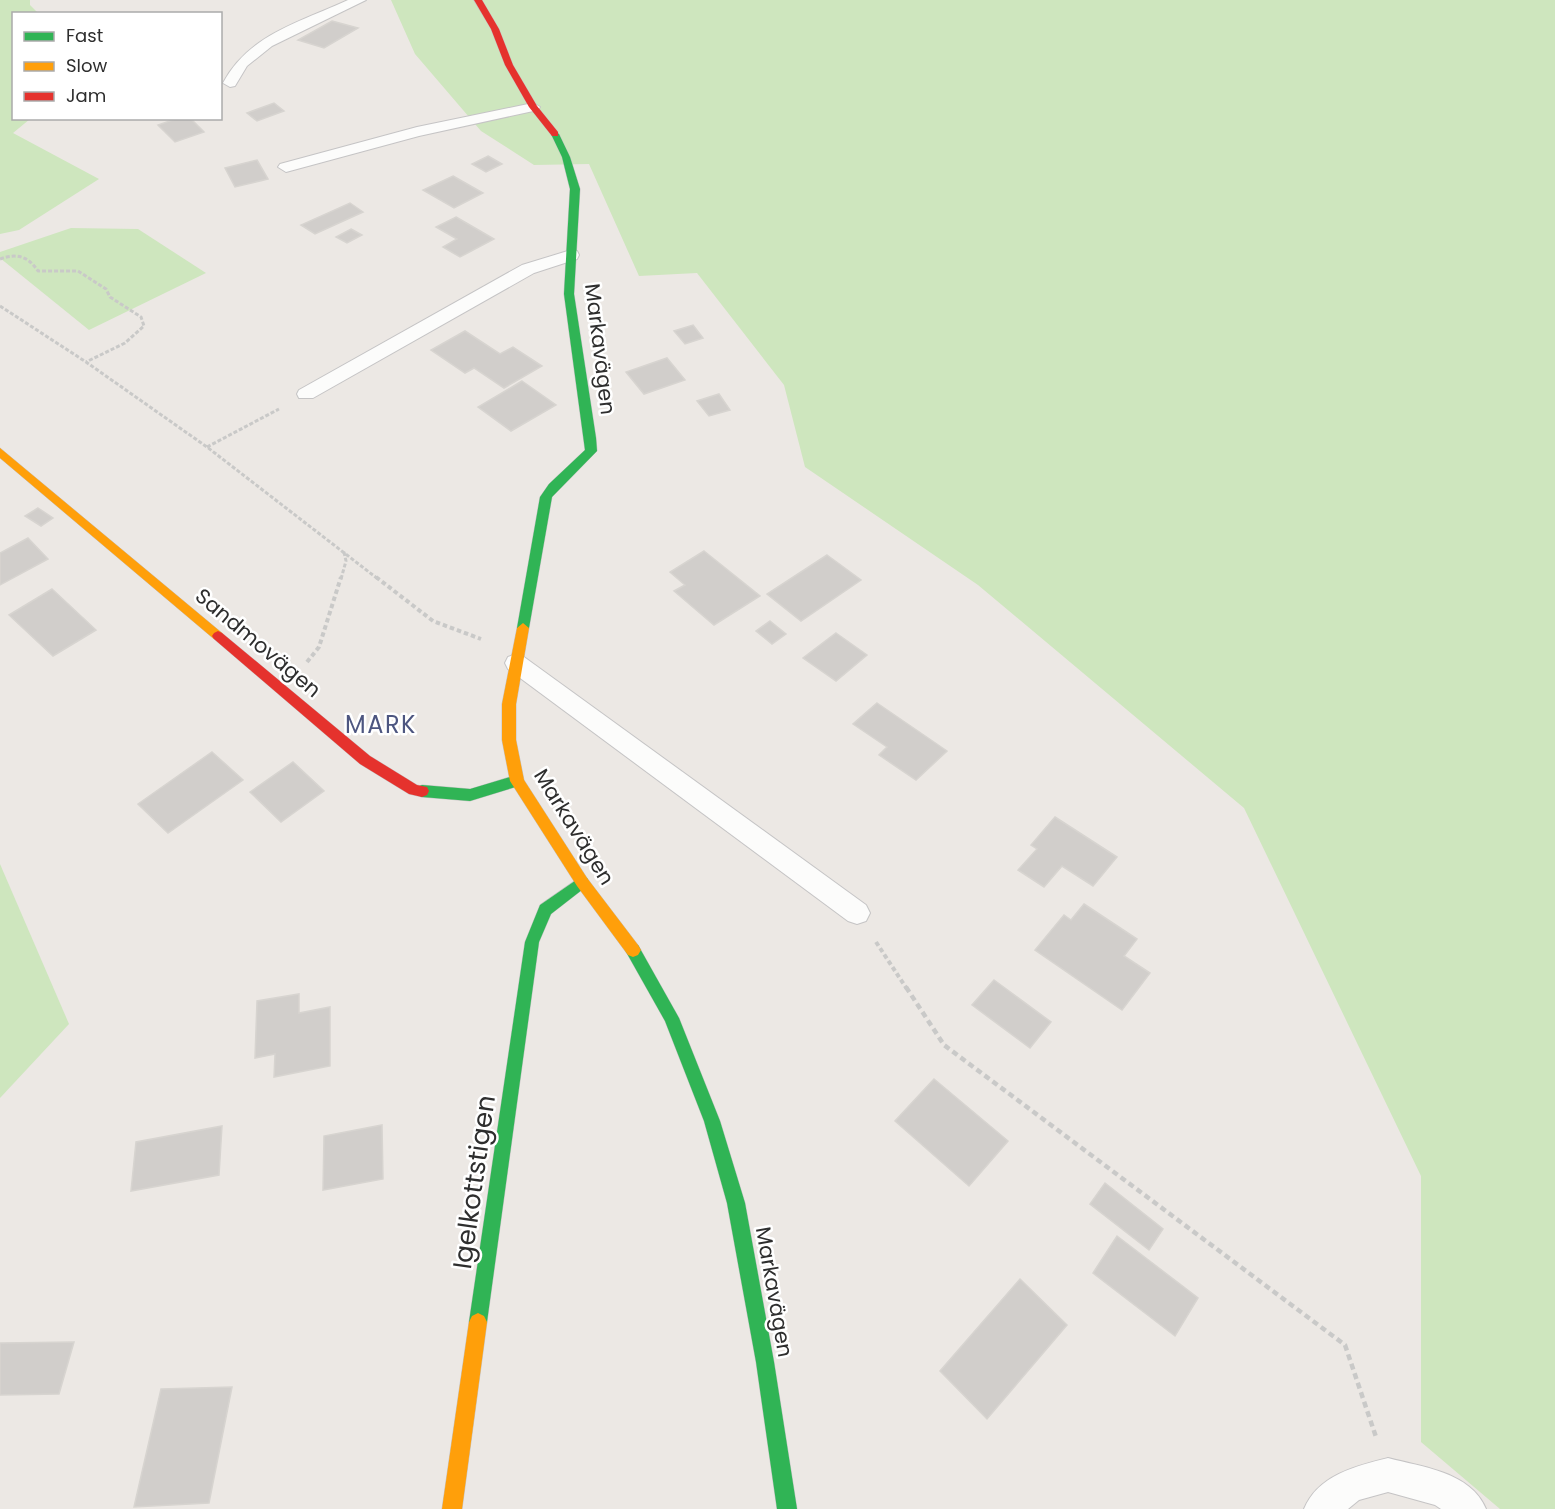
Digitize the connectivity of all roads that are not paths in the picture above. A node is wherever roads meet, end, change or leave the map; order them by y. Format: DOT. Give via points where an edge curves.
graph roads {
  1 [pos="359,0"];
  2 [pos="478,0"];
  3 [pos="230,83"];
  4 [pos="533,106"];
  5 [pos="286,167"];
  6 [pos="571,255"];
  7 [pos="306,394"];
  8 [pos="0,452"];
  9 [pos="516,663"];
  10 [pos="518,781"];
  11 [pos="582,882"];
  12 [pos="857,914"];
  13 [pos="452,1509"];
  14 [pos="787,1509"];
  15 [pos="1321,1509"];
  16 [pos="1469,1509"];
  1 -- 3 [label="lane" via="254,53 241,64"];
  2 -- 4 [label="street, Markavägen"];
  4 -- 5 [label="lane"];
  4 -- 6 [label="street, Markavägen" via="554,132 575,189"];
  6 -- 7 [label="lane" via="528,270"];
  6 -- 9 [label="street, Markavägen" via="569,294 591,451 546,497"];
  8 -- 10 [label="street, Sandmovägen" via="365,760 414,790 470,795"];
  9 -- 10 [label="street, Markavägen" via="509,704 509,740"];
  9 -- 12 [label="lane"];
  10 -- 11 [label="street, Markavägen"];
  11 -- 13 [label="street, Igelkottstigen" via="545,910 532,942"];
  11 -- 14 [label="street, Markavägen" via="633,950 671,1018 712,1120 736,1203"];
  15 -- 16 [label="lane" via="1350,1485 1388,1475 1444,1490"];
}
